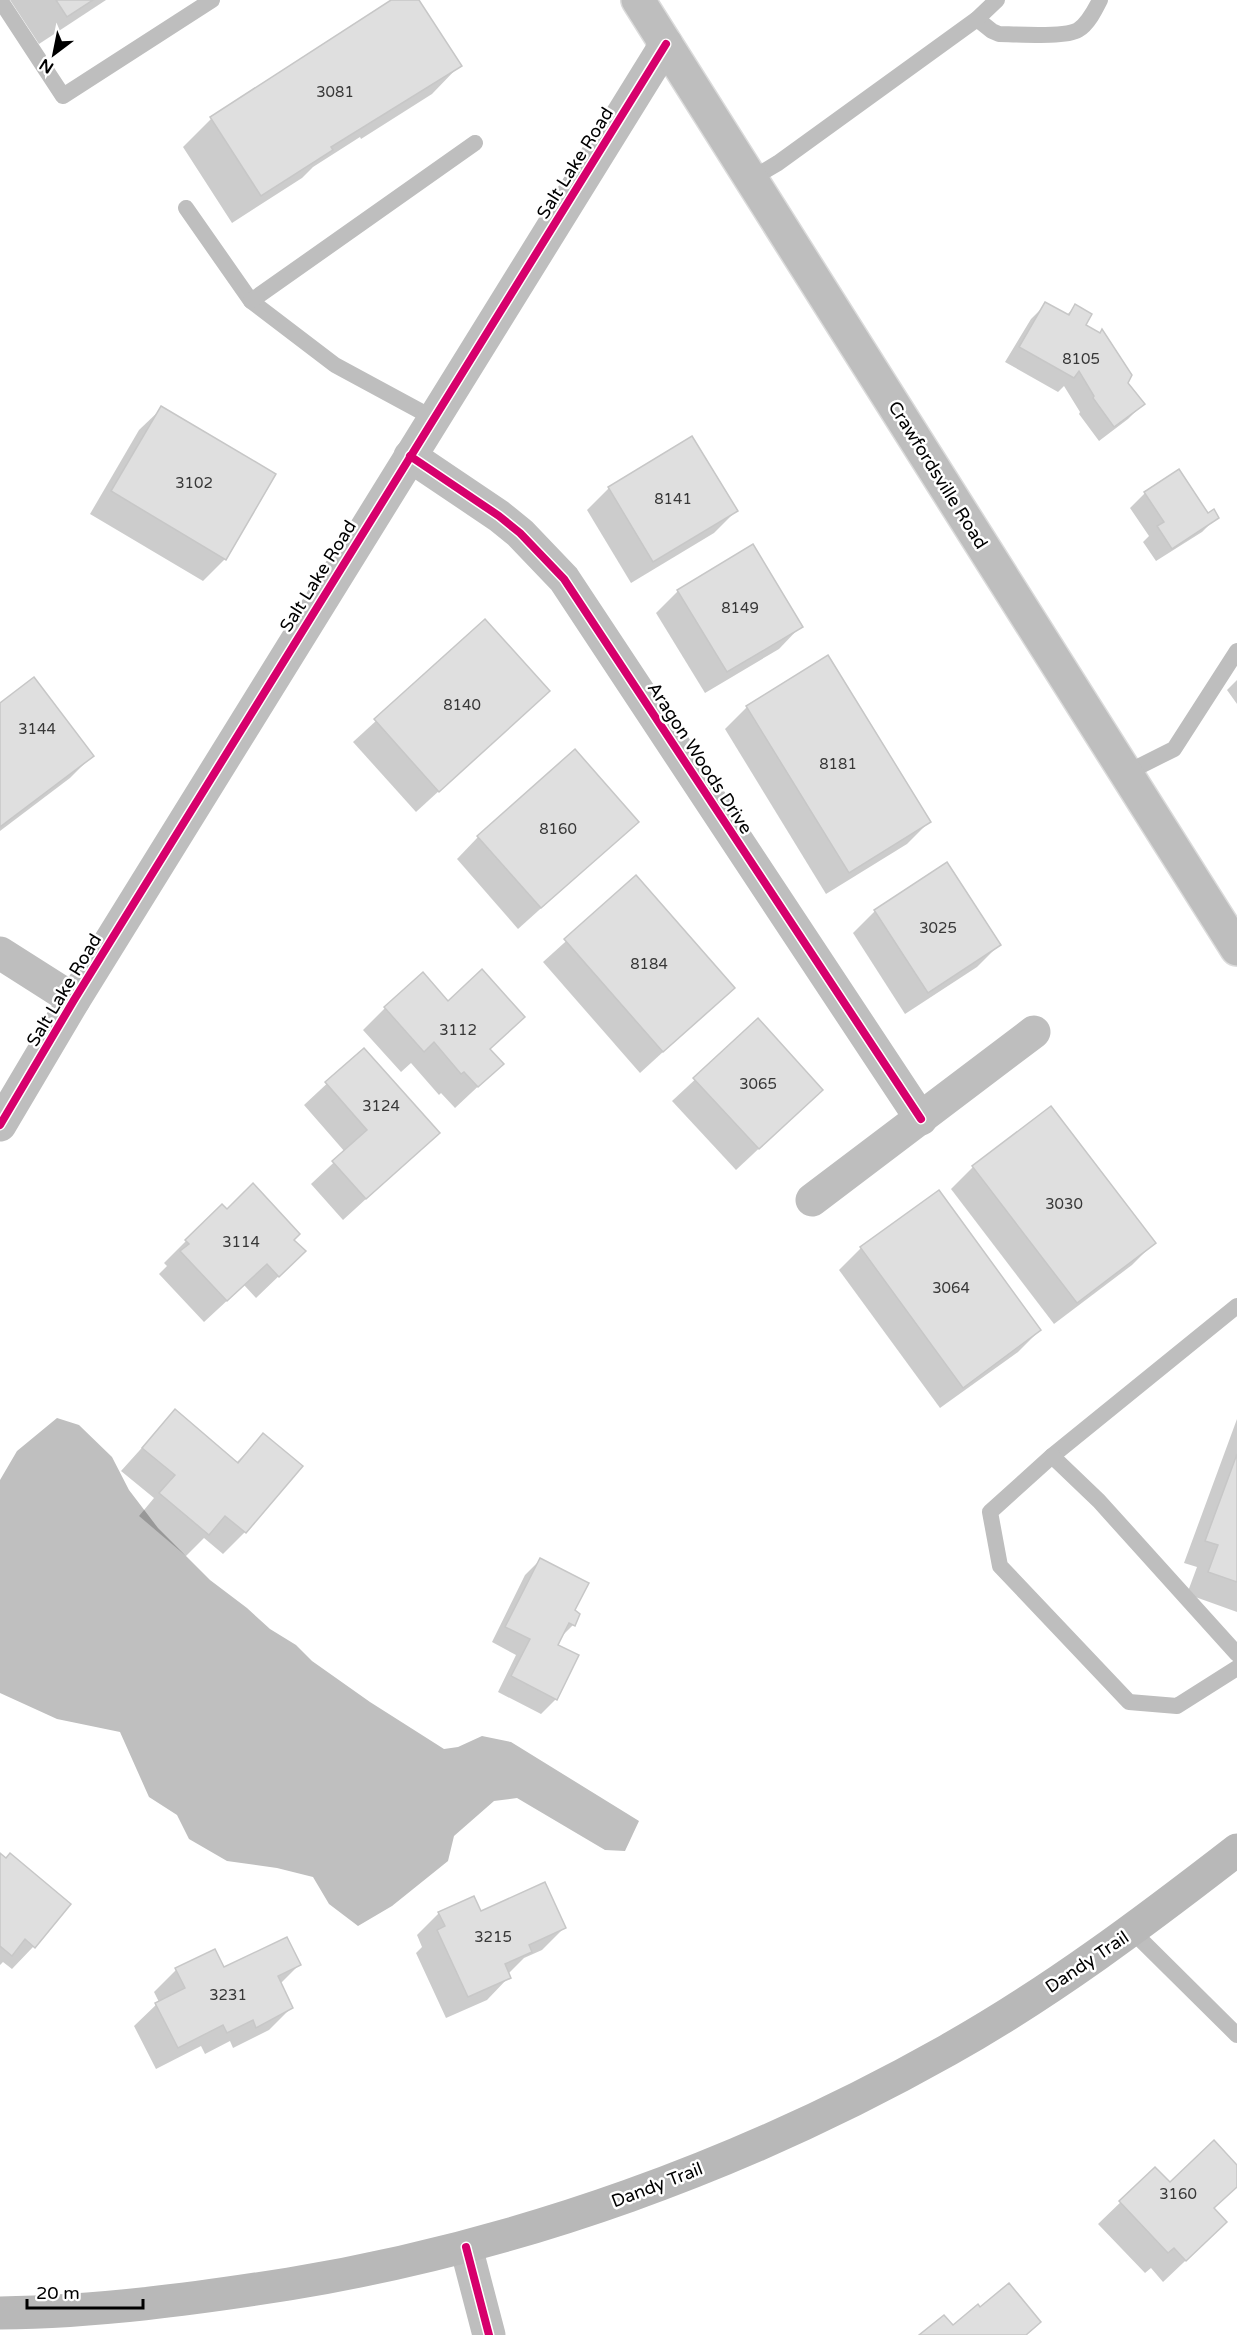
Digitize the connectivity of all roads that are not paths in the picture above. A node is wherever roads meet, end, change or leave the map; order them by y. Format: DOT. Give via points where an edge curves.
graph roads {
  1 [pos="0,0"];
  2 [pos="212,0"];
  3 [pos="638,0"];
  4 [pos="997,0"];
  5 [pos="1101,0"];
  6 [pos="977,19"];
  7 [pos="666,44"];
  8 [pos="475,143"];
  9 [pos="751,179"];
  10 [pos="186,208"];
  11 [pos="250,301"];
  12 [pos="434,418"];
  13 [pos="410,456"];
  14 [pos="1237,651"];
  15 [pos="1126,773"];
  16 [pos="1237,950"];
  17 [pos="0,953"];
  18 [pos="74,1000"];
  19 [pos="1034,1032"];
  20 [pos="921,1119"];
  21 [pos="0,1125"];
  22 [pos="812,1200"];
  23 [pos="1237,1306"];
  24 [pos="1052,1456"];
  25 [pos="1237,1654"];
  26 [pos="1237,1668"];
  27 [pos="1237,1850"];
  28 [pos="1132,1931"];
  29 [pos="1237,2035"];
  30 [pos="466,2247"];
  31 [pos="0,2313"];
  32 [pos="489,2335"];
  1 -- 2 [label="lane" via="63,96"];
  3 -- 7 [label="street, Crawfordsville Road"];
  4 -- 6 [label="lane"];
  5 -- 6 [label="lane" via="1087,22 1068,34 999,34"];
  6 -- 9 [label="lane"];
  7 -- 9 [label="street, Crawfordsville Road"];
  7 -- 12 [label="street, Salt Lake Road"];
  8 -- 11 [label="lane"];
  9 -- 15 [label="street, Crawfordsville Road"];
  10 -- 11 [label="lane"];
  11 -- 12 [label="lane" via="335,365"];
  12 -- 13 [label="street, Salt Lake Road"];
  13 -- 18 [label="street, Salt Lake Road"];
  13 -- 20 [label="street, Aragon Woods Drive" via="499,516 564,579"];
  14 -- 15 [label="lane" via="1174,749"];
  15 -- 16 [label="street, Crawfordsville Road"];
  17 -- 18 [label="street"];
  18 -- 21 [label="street, Salt Lake Road"];
  19 -- 20 [label="street"];
  20 -- 22 [label="street"];
  23 -- 24 [label="lane"];
  24 -- 25 [label="lane" via="1099,1500"];
  24 -- 26 [label="lane" via="990,1512 999,1566 1129,1702 1178,1706"];
  27 -- 28 [label="main road, Dandy Trail"];
  28 -- 29 [label="lane"];
  28 -- 30 [label="main road, Dandy Trail" via="950,2049 773,2139 605,2205"];
  30 -- 31 [label="main road, Dandy Trail" via="357,2272 236,2293 92,2309"];
  30 -- 32 [label="street"];
}
